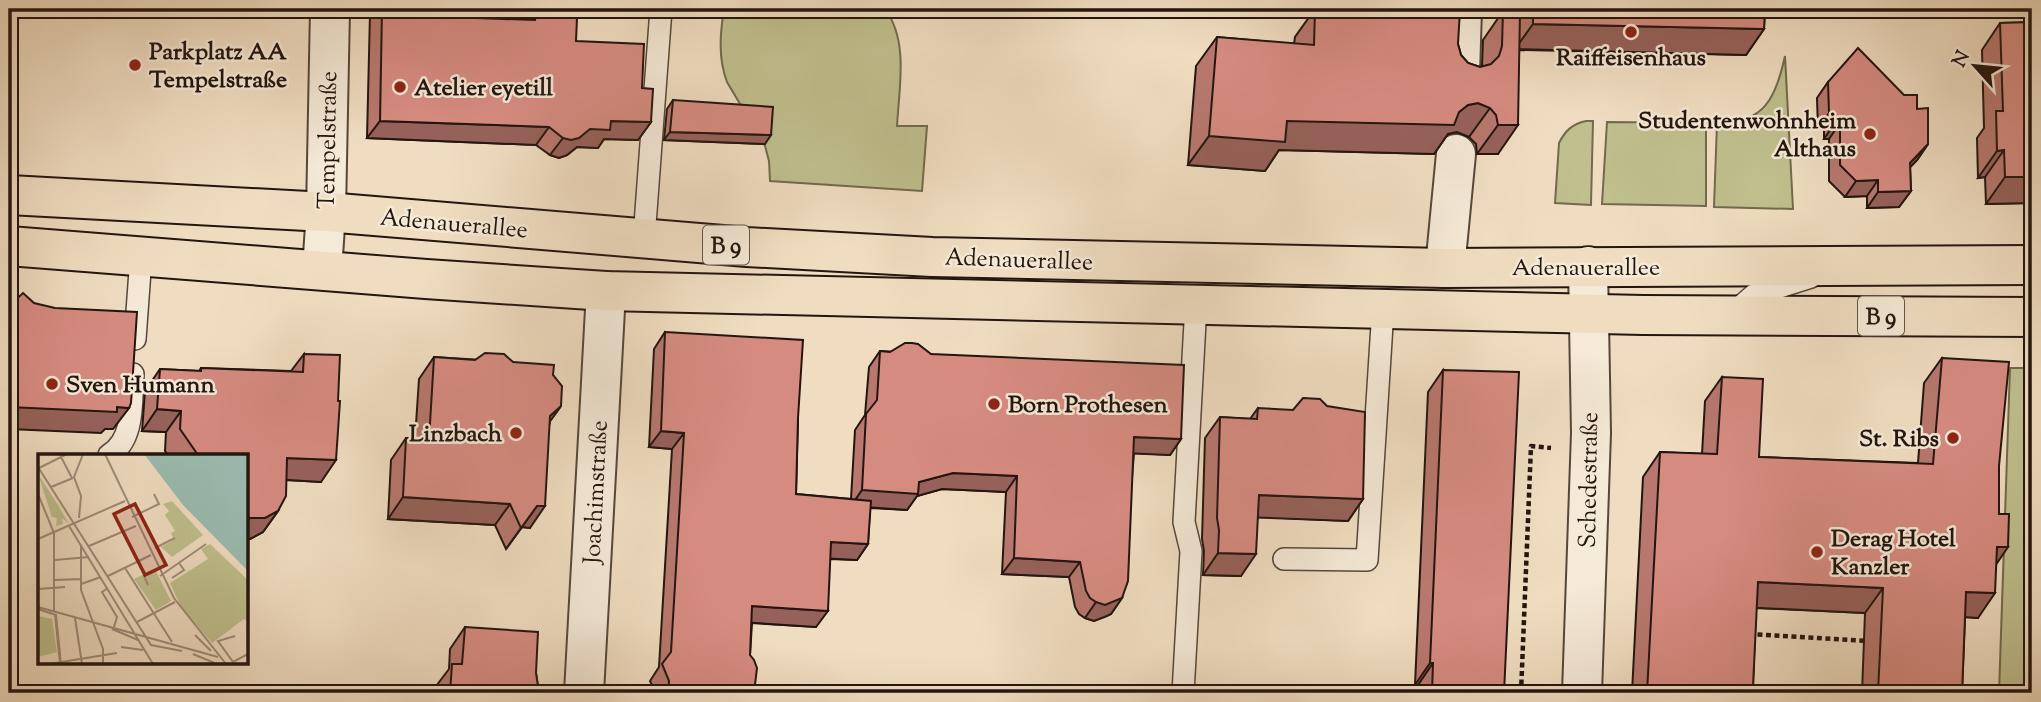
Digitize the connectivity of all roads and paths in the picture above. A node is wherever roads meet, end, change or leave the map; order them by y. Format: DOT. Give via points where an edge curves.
graph roads {
  1 [pos="330,9"];
  2 [pos="661,9"];
  3 [pos="1462,9"];
  4 [pos="1460,74"];
  5 [pos="1455,154"];
  6 [pos="9,195"];
  7 [pos="326,212"];
  8 [pos="644,239"];
  9 [pos="9,246"];
  10 [pos="141,257"];
  11 [pos="2032,265"];
  12 [pos="1588,266"];
  13 [pos="1847,266"];
  14 [pos="1445,268"];
  15 [pos="323,270"];
  16 [pos="606,291"];
  17 [pos="1196,304"];
  18 [pos="1383,309"];
  19 [pos="1589,313"];
  20 [pos="1729,316"];
  21 [pos="2032,317"];
  22 [pos="1591,451"];
  23 [pos="111,454"];
  24 [pos="1284,559"];
  25 [pos="1747,634"];
  26 [pos="1882,642"];
  27 [pos="583,693"];
  28 [pos="1183,693"];
  29 [pos="1521,693"];
  30 [pos="1582,693"];
  1 -- 7 [label="street, Tempelstraße"];
  2 -- 8 [label="lane"];
  3 -- 4 [label="street"];
  5 -- 14 [label="street"];
  6 -- 7 [label="main road, Adenauerallee / B 9"];
  7 -- 8 [label="main road, Adenauerallee / B 9"];
  7 -- 15 [label="street, Tempelstraße"];
  8 -- 14 [label="main road, Adenauerallee / B 9" via="932,257"];
  9 -- 10 [label="main road, Adenauerallee / B 9"];
  10 -- 15 [label="main road, Adenauerallee / B 9"];
  10 -- 23 [label="lane" via="129,428"];
  11 -- 13 [label="main road, Adenauerallee / B 9"];
  12 -- 13 [label="main road, Adenauerallee / B 9"];
  12 -- 14 [label="main road, Adenauerallee / B 9"];
  12 -- 19 [label="street, Schedestraße"];
  13 -- 20 [label="lane" via="1754,295"];
  15 -- 16 [label="main road, Adenauerallee / B 9"];
  16 -- 17 [label="main road, Adenauerallee / B 9"];
  16 -- 27 [label="street, Joachimstraße"];
  17 -- 18 [label="main road, Adenauerallee / B 9"];
  17 -- 28 [label="lane" via="1184,522 1191,551"];
  18 -- 19 [label="main road, Adenauerallee / B 9"];
  18 -- 24 [label="lane" via="1367,560"];
  19 -- 20 [label="main road, Adenauerallee / B 9"];
  19 -- 22 [label="street, Schedestraße"];
  20 -- 21 [label="main road, Adenauerallee / B 9"];
  22 -- 29 [label="path" via="1531,446"];
  22 -- 30 [label="street, Schedestraße"];
  25 -- 26 [label="path"];
}
